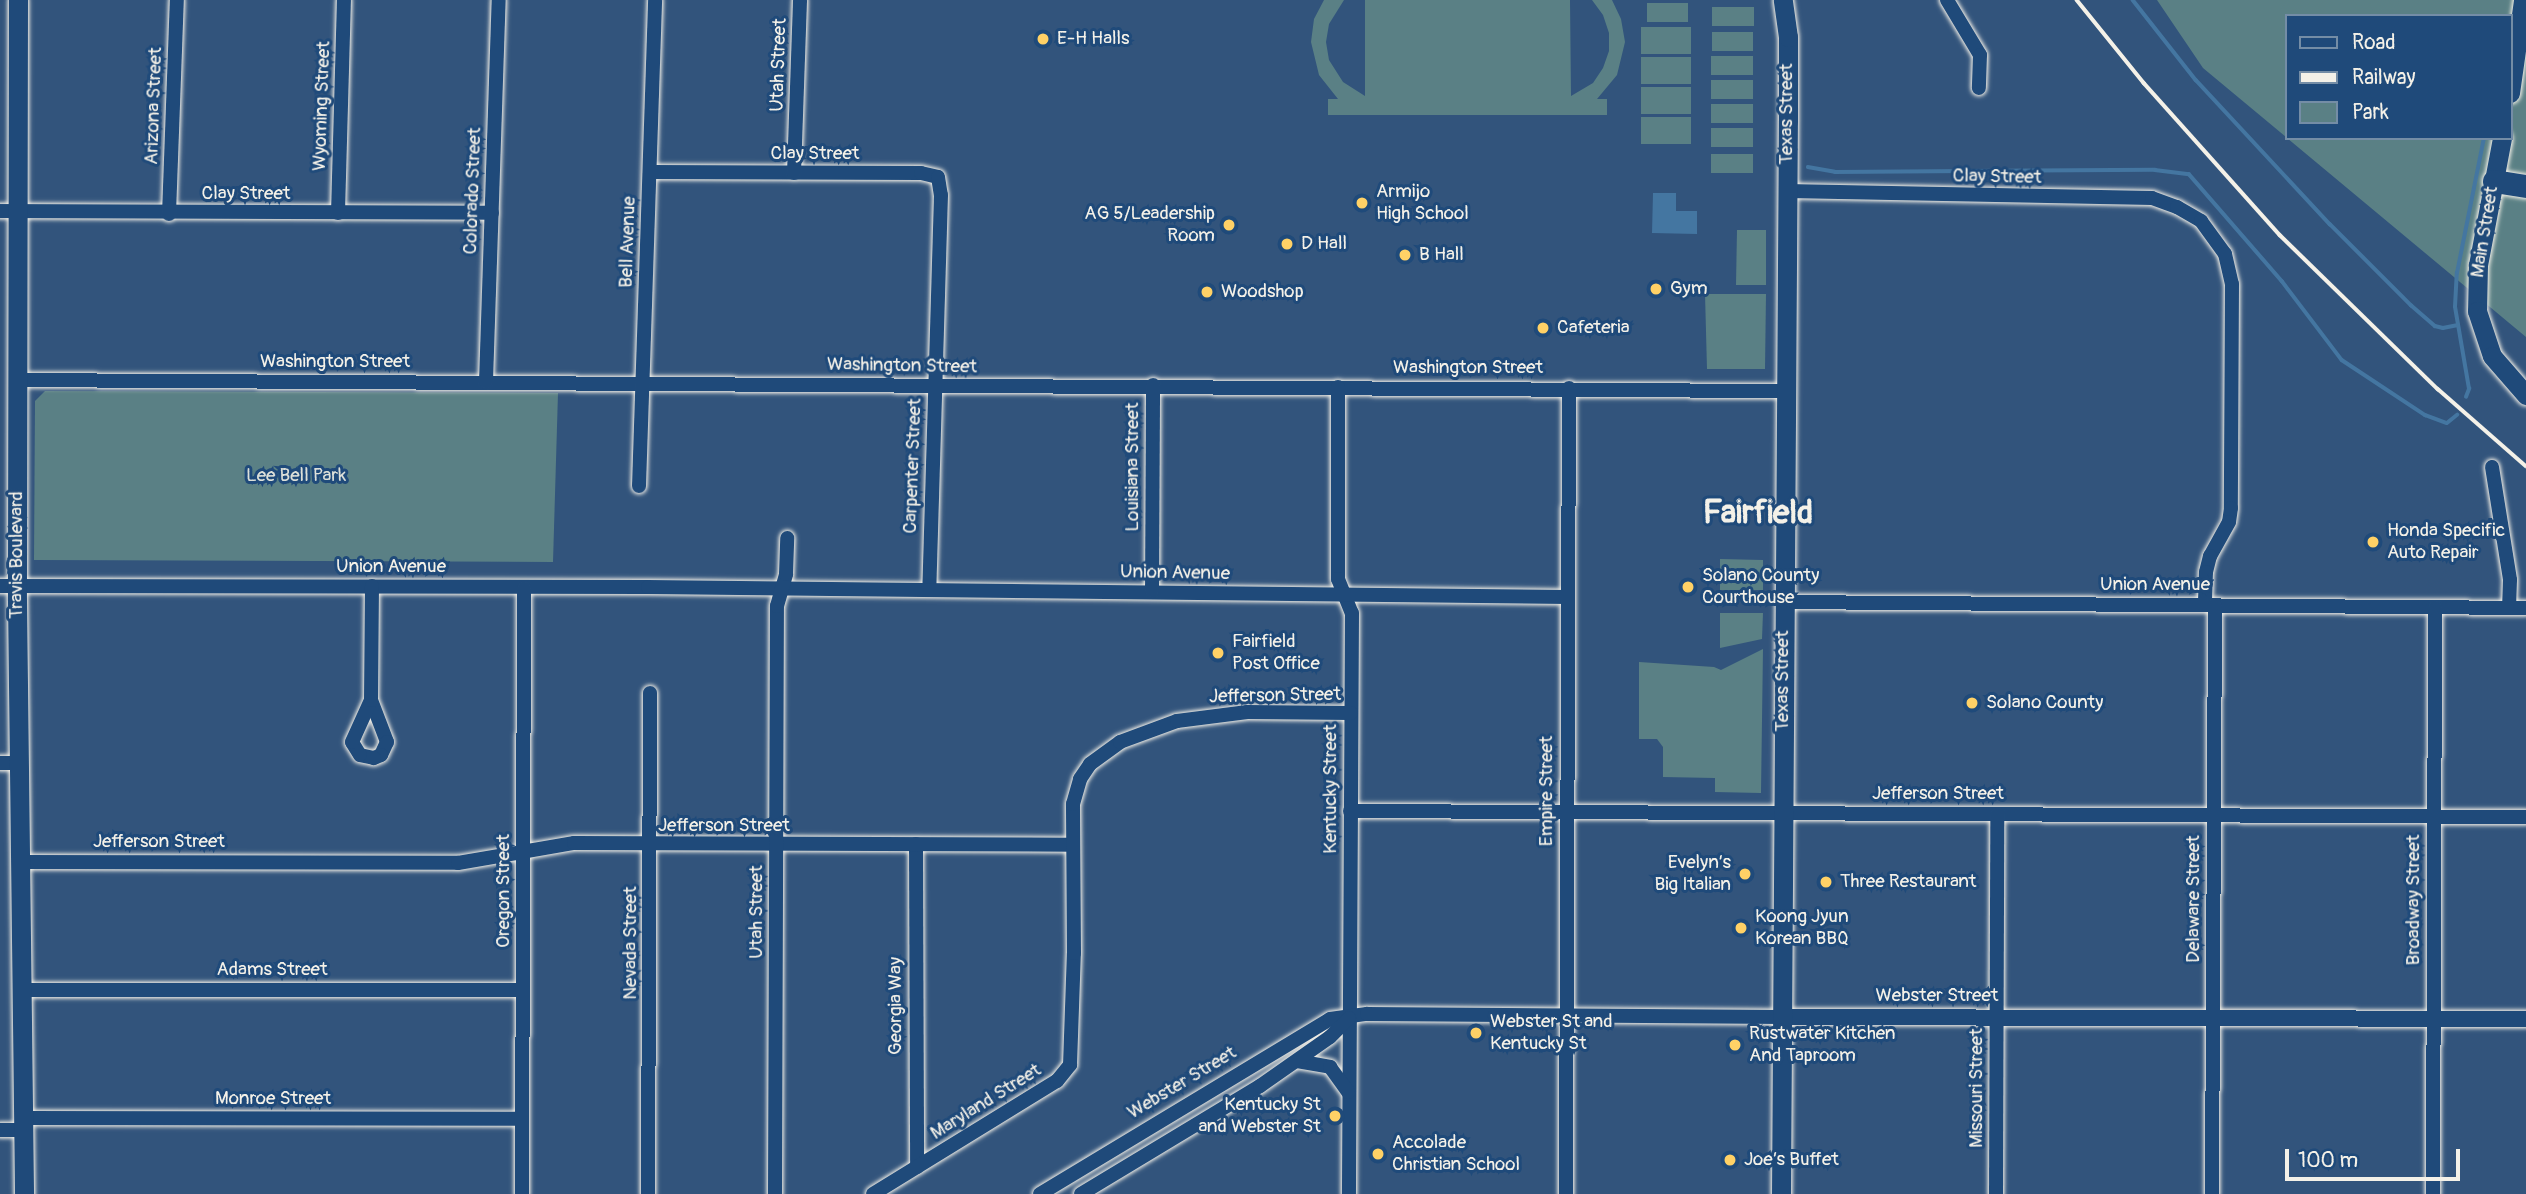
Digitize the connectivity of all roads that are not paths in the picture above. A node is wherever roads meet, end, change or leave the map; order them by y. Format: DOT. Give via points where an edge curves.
graph roads {
  1 [pos="18,0"];
  2 [pos="177,0"];
  3 [pos="344,0"];
  4 [pos="499,0"];
  5 [pos="655,0"];
  6 [pos="800,0"];
  7 [pos="1783,0"];
  8 [pos="1947,0"];
  9 [pos="2523,0"];
  10 [pos="2521,54"];
  11 [pos="2512,86"];
  12 [pos="1979,88"];
  13 [pos="2502,140"];
  14 [pos="650,172"];
  15 [pos="794,173"];
  16 [pos="938,177"];
  17 [pos="2494,181"];
  18 [pos="2526,186"];
  19 [pos="1787,191"];
  20 [pos="9,211"];
  21 [pos="338,213"];
  22 [pos="492,213"];
  23 [pos="169,214"];
  24 [pos="2201,222"];
  25 [pos="17,380"];
  26 [pos="486,382"];
  27 [pos="641,382"];
  28 [pos="1153,385"];
  29 [pos="935,386"];
  30 [pos="1338,387"];
  31 [pos="1569,388"];
  32 [pos="1785,391"];
  33 [pos="2526,395"];
  34 [pos="2492,467"];
  35 [pos="639,486"];
  36 [pos="787,538"];
  37 [pos="8,586"];
  38 [pos="372,586"];
  39 [pos="524,588"];
  40 [pos="782,589"];
  41 [pos="929,590"];
  42 [pos="1152,592"];
  43 [pos="1344,594"];
  44 [pos="1568,597"];
  45 [pos="1783,602"];
  46 [pos="2210,605"];
  47 [pos="2435,607"];
  48 [pos="2510,607"];
  49 [pos="2526,608"];
  50 [pos="650,692"];
  51 [pos="371,700"];
  52 [pos="1351,713"];
  53 [pos="9,763"];
  54 [pos="1350,811"];
  55 [pos="1567,811"];
  56 [pos="1783,812"];
  57 [pos="1997,814"];
  58 [pos="2214,814"];
  59 [pos="2434,817"];
  60 [pos="2526,817"];
  61 [pos="916,844"];
  62 [pos="651,845"];
  63 [pos="776,845"];
  64 [pos="1072,845"];
  65 [pos="523,853"];
  66 [pos="19,862"];
  67 [pos="21,990"];
  68 [pos="522,990"];
  69 [pos="1565,1016"];
  70 [pos="1997,1016"];
  71 [pos="1782,1017"];
  72 [pos="1349,1018"];
  73 [pos="2213,1018"];
  74 [pos="2433,1019"];
  75 [pos="2526,1019"];
  76 [pos="1297,1061"];
  77 [pos="1349,1093"];
  78 [pos="522,1119"];
  79 [pos="23,1124"];
  80 [pos="0,1130"];
  81 [pos="917,1167"];
  82 [pos="24,1194"];
  83 [pos="522,1194"];
  84 [pos="648,1194"];
  85 [pos="775,1194"];
  86 [pos="873,1194"];
  87 [pos="1040,1194"];
  88 [pos="1081,1194"];
  89 [pos="1349,1194"];
  90 [pos="1566,1194"];
  91 [pos="1781,1194"];
  92 [pos="1996,1194"];
  93 [pos="2212,1194"];
  94 [pos="2432,1194"];
  1 -- 20 [label="main road, Travis Boulevard"];
  2 -- 23 [label="street, Arizona Street"];
  3 -- 21 [label="street, Wyoming Street"];
  4 -- 22 [label="street, Colorado Street"];
  5 -- 14 [label="street, Bell Avenue"];
  6 -- 15 [label="street, Utah Street"];
  7 -- 19 [label="main road, Texas Street" via="1788,37"];
  8 -- 12 [label="street" via="1980,55"];
  9 -- 10 [label="main road" via="2514,52"];
  10 -- 11 [label="main road"];
  13 -- 17 [label="main road, Main Street"];
  14 -- 15 [label="street, Clay Street"];
  14 -- 27 [label="street, Bell Avenue"];
  15 -- 16 [label="street, Clay Street" via="921,173"];
  16 -- 29 [label="street, Carpenter Street" via="942,195"];
  17 -- 18 [label="highway"];
  17 -- 33 [label="main road, Main Street" via="2478,265 2477,311 2493,356"];
  19 -- 24 [label="street, Clay Street" via="2152,198"];
  19 -- 32 [label="main road, Texas Street"];
  20 -- 23 [label="street, Clay Street"];
  20 -- 25 [label="main road, Travis Boulevard"];
  21 -- 22 [label="street, Clay Street"];
  21 -- 23 [label="street, Clay Street"];
  22 -- 26 [label="street, Colorado Street"];
  24 -- 46 [label="street, Delaware Street" via="2225,254 2232,284 2229,522 2206,572"];
  25 -- 26 [label="street, Washington Street"];
  25 -- 37 [label="main road, Travis Boulevard"];
  26 -- 27 [label="street, Washington Street"];
  27 -- 29 [label="street, Washington Street"];
  27 -- 35 [label="street, Bell Avenue"];
  28 -- 29 [label="street, Washington Street"];
  28 -- 30 [label="street, Washington Street"];
  28 -- 42 [label="street, Louisiana Street"];
  29 -- 41 [label="street, Carpenter Street"];
  30 -- 31 [label="street, Washington Street"];
  30 -- 43 [label="street, Kentucky Street" via="1338,579"];
  31 -- 32 [label="street, Washington Street"];
  31 -- 44 [label="street, Empire Street"];
  32 -- 45 [label="main road, Texas Street"];
  34 -- 48 [label="street"];
  36 -- 40 [label="street"];
  37 -- 38 [label="street, Union Avenue"];
  37 -- 53 [label="main road, Travis Boulevard"];
  38 -- 39 [label="street, Union Avenue"];
  38 -- 51 [label="street"];
  39 -- 40 [label="street, Union Avenue"];
  39 -- 65 [label="street, Oregon Street"];
  40 -- 41 [label="street, Union Avenue"];
  40 -- 63 [label="street, Utah Street" via="777,606"];
  41 -- 42 [label="street, Union Avenue"];
  42 -- 43 [label="street, Union Avenue"];
  43 -- 44 [label="street, Union Avenue"];
  43 -- 52 [label="street, Kentucky Street" via="1352,613"];
  44 -- 55 [label="street, Empire Street"];
  45 -- 46 [label="street, Union Avenue"];
  45 -- 56 [label="main road, Texas Street"];
  46 -- 47 [label="street, Union Avenue"];
  46 -- 58 [label="street, Delaware Street"];
  47 -- 48 [label="street, Union Avenue"];
  47 -- 59 [label="street, Broadway Street"];
  48 -- 49 [label="street, Union Avenue"];
  50 -- 62 [label="street, Nevada Street"];
  52 -- 54 [label="street, Kentucky Street"];
  52 -- 64 [label="street, Jefferson Street" via="1214,714 1177,721 1120,742 1090,764 1080,779 1073,804"];
  53 -- 66 [label="main road, Travis Boulevard"];
  54 -- 55 [label="street, Jefferson Street"];
  54 -- 72 [label="street, Kentucky Street"];
  55 -- 56 [label="street, Jefferson Street"];
  55 -- 69 [label="street, Empire Street"];
  56 -- 57 [label="street, Jefferson Street"];
  56 -- 71 [label="main road, Texas Street"];
  57 -- 58 [label="street, Jefferson Street"];
  57 -- 70 [label="street, Missouri Street"];
  58 -- 59 [label="street, Jefferson Street"];
  58 -- 73 [label="street, Delaware Street"];
  59 -- 60 [label="street, Jefferson Street"];
  59 -- 74 [label="street, Broadway Street"];
  61 -- 63 [label="street, Jefferson Street"];
  61 -- 64 [label="street, Jefferson Street"];
  61 -- 81 [label="street, Georgia Way"];
  62 -- 63 [label="street, Jefferson Street"];
  62 -- 65 [label="street, Jefferson Street" via="574,843"];
  62 -- 84 [label="street, Nevada Street"];
  63 -- 85 [label="street, Utah Street"];
  64 -- 81 [label="street, Maryland Street" via="1070,1065 1057,1081"];
  65 -- 66 [label="street, Jefferson Street" via="458,863"];
  65 -- 68 [label="street, Oregon Street"];
  66 -- 67 [label="main road, Travis Boulevard"];
  67 -- 68 [label="street, Adams Street"];
  67 -- 79 [label="main road, Travis Boulevard"];
  68 -- 78 [label="street, Oregon Street"];
  69 -- 71 [label="street, Webster Street"];
  69 -- 72 [label="street, Webster Street" via="1367,1014"];
  69 -- 90 [label="street, Empire Street"];
  70 -- 71 [label="street, Webster Street"];
  70 -- 73 [label="street, Webster Street"];
  70 -- 92 [label="street, Missouri Street"];
  71 -- 91 [label="main road, Texas Street"];
  72 -- 76 [label="street"];
  72 -- 77 [label="street, Kentucky Street"];
  72 -- 87 [label="street, Webster Street" via="1330,1019"];
  73 -- 74 [label="street, Webster Street"];
  73 -- 93 [label="street, Delaware Street"];
  74 -- 75 [label="street, Webster Street"];
  74 -- 94 [label="street, Broadway Street"];
  76 -- 77 [label="street" via="1330,1067"];
  76 -- 88 [label="street"];
  77 -- 89 [label="street, Kentucky Street"];
  78 -- 79 [label="street, Monroe Street"];
  78 -- 83 [label="street, Oregon Street"];
  79 -- 80 [label="street, Monroe Street"];
  79 -- 82 [label="main road, Travis Boulevard"];
  81 -- 86 [label="street, Maryland Street"];
}
